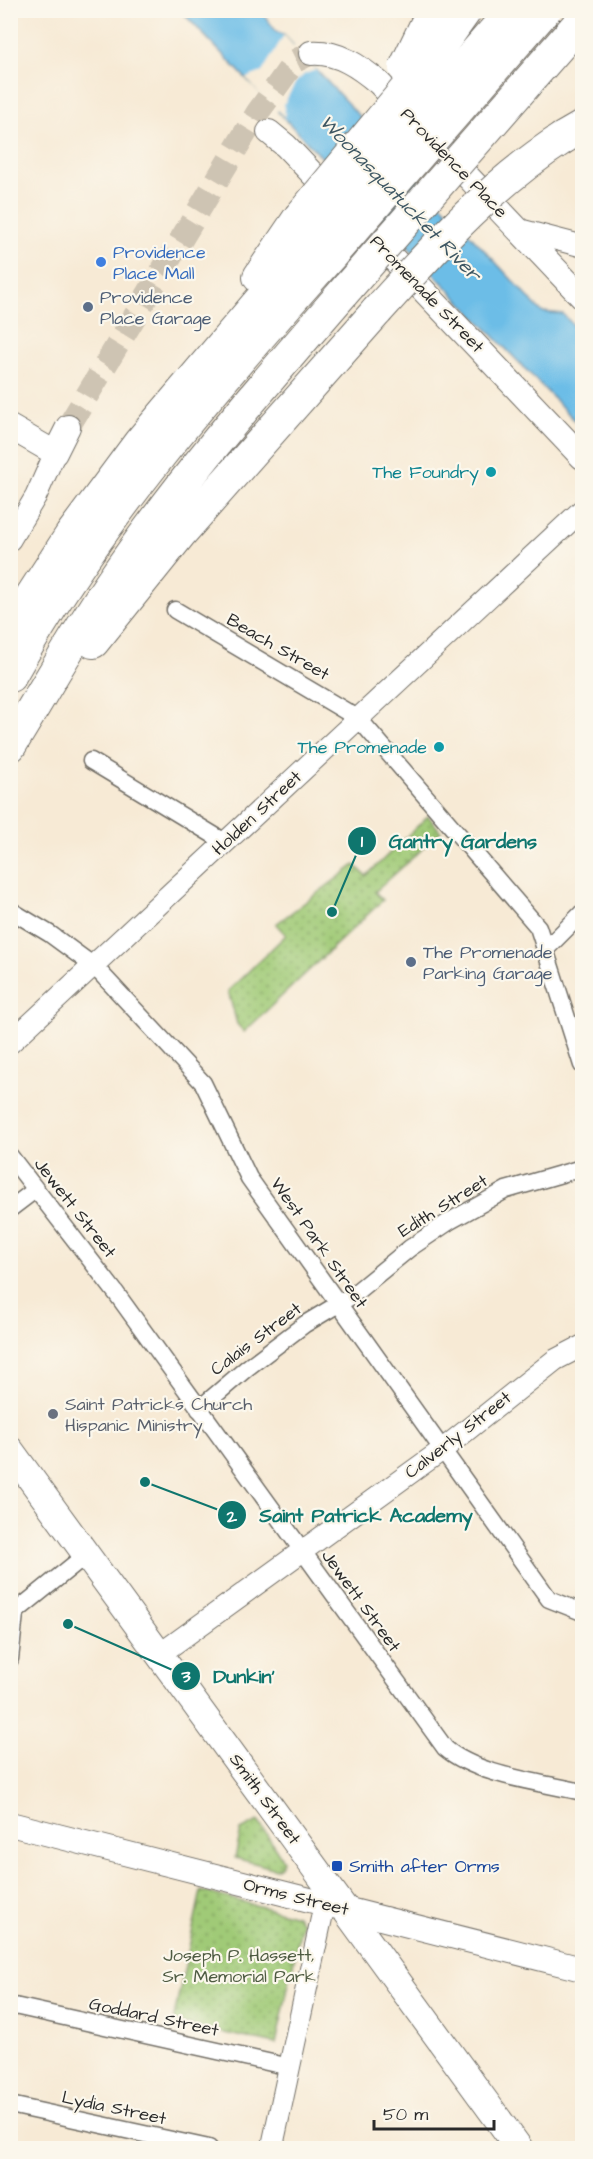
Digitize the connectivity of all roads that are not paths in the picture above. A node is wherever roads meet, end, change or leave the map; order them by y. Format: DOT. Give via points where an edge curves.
graph roads {
  1 [pos="433,10"];
  2 [pos="466,10"];
  3 [pos="512,10"];
  4 [pos="545,10"];
  5 [pos="582,20"];
  6 [pos="311,53"];
  7 [pos="269,132"];
  8 [pos="576,132"];
  9 [pos="361,140"];
  10 [pos="517,228"];
  11 [pos="315,236"];
  12 [pos="582,246"];
  13 [pos="582,297"];
  14 [pos="10,427"];
  15 [pos="68,427"];
  16 [pos="55,453"];
  17 [pos="582,457"];
  18 [pos="582,510"];
  19 [pos="10,540"];
  20 [pos="175,610"];
  21 [pos="10,629"];
  22 [pos="10,676"];
  23 [pos="359,719"];
  24 [pos="14,741"];
  25 [pos="91,761"];
  26 [pos="225,842"];
  27 [pos="10,910"];
  28 [pos="582,913"];
  29 [pos="547,948"];
  30 [pos="94,967"];
  31 [pos="10,1043"];
  32 [pos="582,1065"];
  33 [pos="10,1156"];
  34 [pos="582,1168"];
  35 [pos="35,1190"];
  36 [pos="10,1209"];
  37 [pos="338,1303"];
  38 [pos="582,1346"];
  39 [pos="199,1409"];
  40 [pos="10,1450"];
  41 [pos="442,1450"];
  42 [pos="301,1552"];
  43 [pos="87,1554"];
  44 [pos="582,1612"];
  45 [pos="160,1654"];
  46 [pos="10,1659"];
  47 [pos="582,1792"];
  48 [pos="10,1824"];
  49 [pos="332,1900"];
  50 [pos="582,1969"];
  51 [pos="10,2006"];
  52 [pos="290,2067"];
  53 [pos="10,2105"];
  54 [pos="209,2148"];
  55 [pos="272,2148"];
  56 [pos="519,2148"];
  1 -- 9 [label="highway, bridge" via="411,58"];
  2 -- 9 [label="highway, bridge" via="431,59"];
  3 -- 11 [label="highway, bridge"];
  4 -- 11 [label="highway, bridge"];
  5 -- 24 [label="highway, bridge" via="248,401 92,611"];
  6 -- 10 [label="main road, Providence Place" via="345,59 372,78"];
  7 -- 17 [label="main road, Promenade Street"];
  8 -- 24 [label="highway, bridge" via="515,171 477,203 377,311 180,534"];
  9 -- 11 [label="highway, bridge"];
  10 -- 12 [label="street"];
  10 -- 13 [label="main road, Providence Place"];
  11 -- 21 [label="highway" via="196,374 88,512"];
  11 -- 22 [label="highway" via="221,379 146,471 75,568"];
  14 -- 16 [label="main road"];
  15 -- 16 [label="main road"];
  16 -- 19 [label="street"];
  18 -- 23 [label="street, Holden Street"];
  20 -- 23 [label="street, Beach Street"];
  23 -- 26 [label="street, Holden Street"];
  23 -- 29 [label="street" via="530,915"];
  25 -- 26 [label="street"];
  26 -- 30 [label="street, Holden Street"];
  27 -- 30 [label="street, West Park Street"];
  28 -- 29 [label="street"];
  29 -- 32 [label="street"];
  30 -- 31 [label="street, Holden Street"];
  30 -- 37 [label="street, West Park Street" via="203,1083 249,1178"];
  33 -- 35 [label="street, Jewett Street"];
  34 -- 37 [label="street, Edith Street" via="496,1196 410,1248"];
  35 -- 36 [label="street"];
  35 -- 39 [label="street, Jewett Street" via="116,1293"];
  37 -- 39 [label="street, Calais Street" via="247,1368"];
  37 -- 41 [label="street, West Park Street"];
  38 -- 41 [label="street, Calverly Street" via="555,1360"];
  39 -- 42 [label="street, Jewett Street"];
  40 -- 43 [label="main road, Smith Street"];
  41 -- 42 [label="street, Calverly Street"];
  41 -- 44 [label="street, West Park Street" via="549,1599"];
  42 -- 45 [label="street, Calverly Street"];
  42 -- 47 [label="street, Jewett Street" via="445,1748 475,1766"];
  43 -- 45 [label="main road, Smith Street"];
  43 -- 46 [label="street" via="15,1614"];
  45 -- 49 [label="main road, Smith Street"];
  48 -- 49 [label="main road, Orms Street"];
  49 -- 50 [label="main road, Orms Street"];
  49 -- 52 [label="street"];
  49 -- 56 [label="main road, Smith Street"];
  51 -- 52 [label="street, Goddard Street"];
  52 -- 55 [label="street"];
  53 -- 54 [label="street, Lydia Street"];
}
